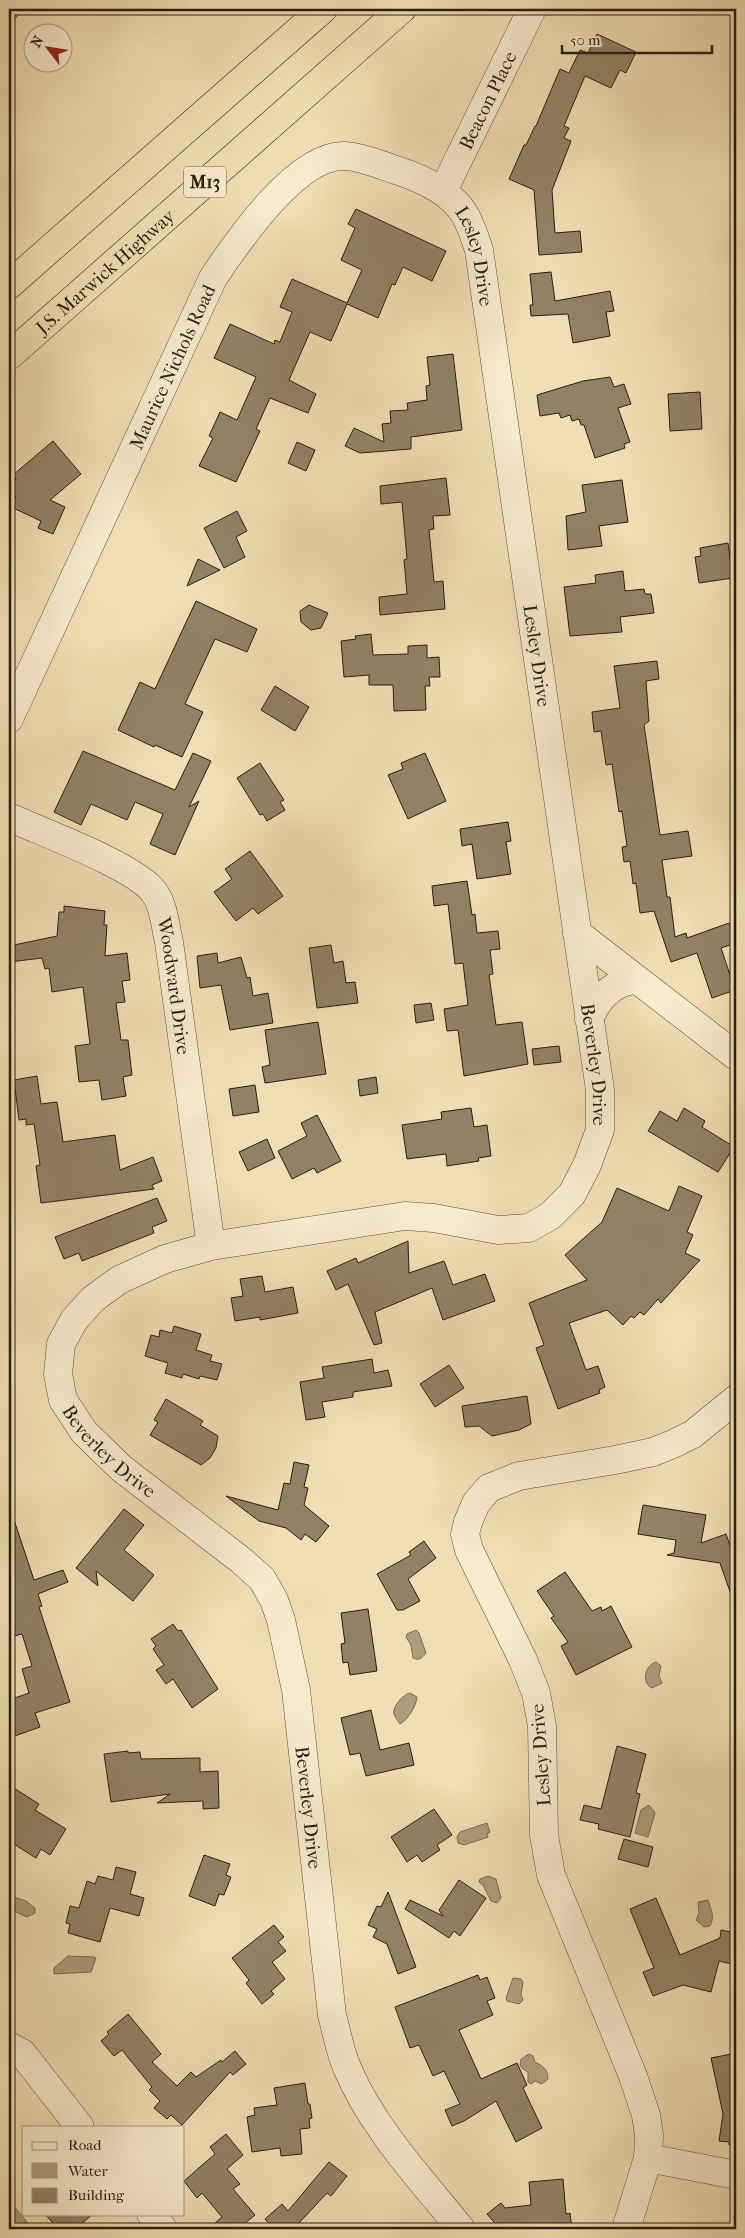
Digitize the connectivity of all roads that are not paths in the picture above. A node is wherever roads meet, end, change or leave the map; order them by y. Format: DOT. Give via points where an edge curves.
graph roads {
  1 [pos="323,9"];
  2 [pos="402,9"];
  3 [pos="532,9"];
  4 [pos="443,191"];
  5 [pos="9,285"];
  6 [pos="9,356"];
  7 [pos="9,719"];
  8 [pos="9,817"];
  9 [pos="577,933"];
  10 [pos="637,980"];
  11 [pos="589,1019"];
  12 [pos="736,1056"];
  13 [pos="211,1246"];
  14 [pos="736,1399"];
  15 [pos="9,2046"];
  16 [pos="79,2126"];
  17 [pos="648,2158"];
  18 [pos="736,2175"];
  19 [pos="153,2216"];
  20 [pos="163,2229"];
  21 [pos="461,2229"];
  22 [pos="626,2229"];
  1 -- 5 [label="highway, M13"];
  2 -- 6 [label="highway, J.S. Marwick Highway / M13"];
  3 -- 4 [label="street, Beacon Place"];
  4 -- 7 [label="street, Maurice Nichols Road" via="409,174 373,162 345,156 323,160 302,173 271,201 242,235 213,278"];
  4 -- 9 [label="street, Lesley Drive" via="464,213 479,250"];
  8 -- 13 [label="street, Woodward Drive" via="118,866 153,890 162,904"];
  9 -- 10 [label="street"];
  9 -- 11 [label="street, Beverley Drive"];
  10 -- 11 [label="street" via="627,980 615,986 602,997"];
  10 -- 12 [label="street"];
  11 -- 13 [label="street, Beverley Drive" via="600,1090 600,1130 587,1166 572,1194 550,1216 529,1228 498,1230 405,1216"];
  13 -- 21 [label="street, Beverley Drive" via="165,1259 119,1280 92,1299 74,1320 61,1344 58,1374 63,1400 84,1432 115,1462 242,1561 262,1579 274,1600 296,1690 332,2015 347,2068 360,2096 390,2141"];
  14 -- 17 [label="street, Lesley Drive" via="693,1434 666,1447 615,1460 519,1476 489,1488 476,1503 465,1534 469,1550 536,1693 542,1726 544,1834 551,1875 636,2084 650,2135"];
  15 -- 16 [label="street" via="22,2053"];
  17 -- 18 [label="street"];
  17 -- 22 [label="street, Lesley Drive"];
  19 -- 20 [label="street"];
}
